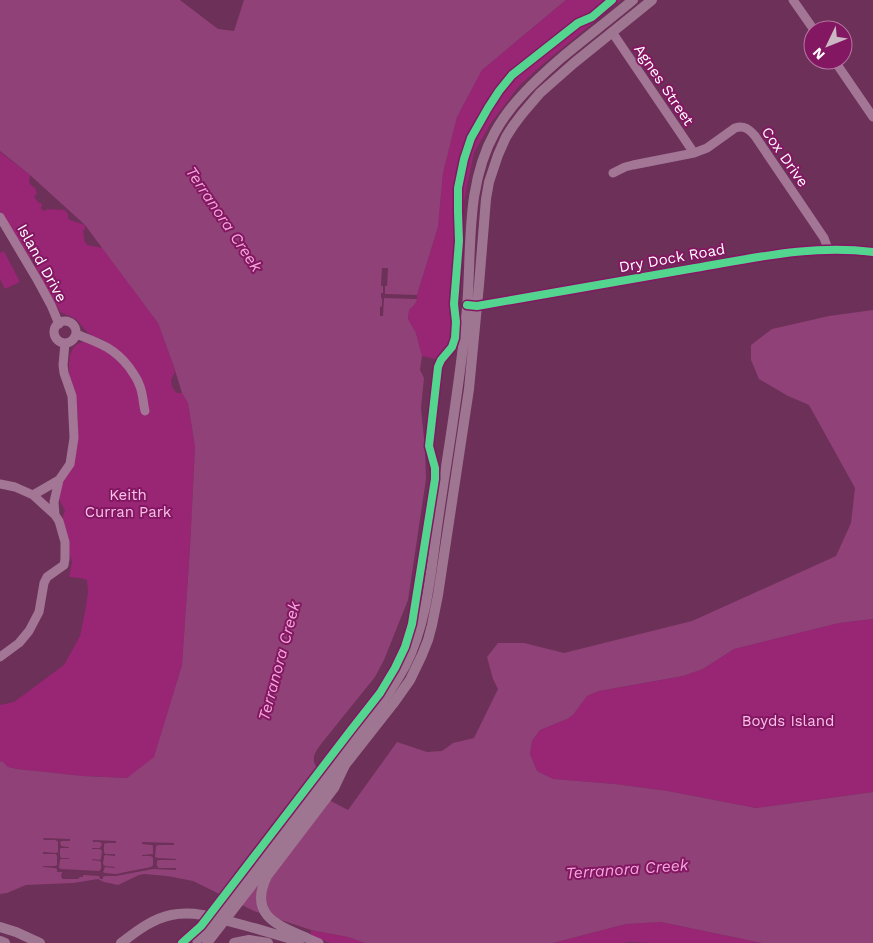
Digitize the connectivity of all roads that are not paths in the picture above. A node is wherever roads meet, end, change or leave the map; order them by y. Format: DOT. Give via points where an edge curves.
graph roads {
  1 [pos="634,0"];
  2 [pos="652,0"];
  3 [pos="793,0"];
  4 [pos="807,20"];
  5 [pos="612,32"];
  6 [pos="841,70"];
  7 [pos="873,117"];
  8 [pos="694,153"];
  9 [pos="613,173"];
  10 [pos="0,217"];
  11 [pos="828,249"];
  12 [pos="873,252"];
  13 [pos="472,306"];
  14 [pos="58,324"];
  15 [pos="76,334"];
  16 [pos="66,343"];
  17 [pos="145,411"];
  18 [pos="59,480"];
  19 [pos="0,484"];
  20 [pos="33,495"];
  21 [pos="55,515"];
  22 [pos="0,657"];
  23 [pos="342,762"];
  24 [pos="0,928"];
  25 [pos="307,940"];
  26 [pos="0,941"];
  27 [pos="199,942"];
  28 [pos="5,943"];
  29 [pos="26,943"];
  30 [pos="40,943"];
  31 [pos="121,943"];
  32 [pos="133,943"];
  33 [pos="234,943"];
  34 [pos="268,943"];
  35 [pos="284,943"];
  36 [pos="319,943"];
  1 -- 13 [label="main road" via="533,83 495,131 483,157 472,206"];
  2 -- 5 [label="main road"];
  3 -- 4 [label="street"];
  5 -- 8 [label="street, Agnes Street"];
  5 -- 13 [label="main road" via="550,84 506,137 486,199"];
  6 -- 7 [label="street"];
  8 -- 9 [label="street, Cox Drive" via="633,164"];
  8 -- 11 [label="street, Cox Drive" via="735,128 740,126 750,130 824,238"];
  10 -- 14 [label="street, Island Drive" via="38,281"];
  11 -- 12 [label="street, Dry Dock Road"];
  11 -- 13 [label="street, Dry Dock Road" via="742,260"];
  13 -- 23 [label="main road" via="470,389 432,625 410,680"];
  14 -- 15 [label="street" via="69,322"];
  14 -- 16 [label="street" via="54,335"];
  15 -- 16 [label="street"];
  15 -- 17 [label="street" via="101,343 122,359 140,385"];
  16 -- 18 [label="street" via="63,365 72,396 74,438 70,464"];
  18 -- 20 [label="street"];
  18 -- 21 [label="street"];
  19 -- 20 [label="street"];
  20 -- 21 [label="street"];
  21 -- 22 [label="street" via="65,542 64,564 44,583 39,612 29,631"];
  23 -- 25 [label="main road, bridge" via="334,788 267,876 260,894 261,905 272,922"];
  23 -- 27 [label="main road, bridge"];
  24 -- 29 [label="main road"];
  24 -- 30 [label="main road"];
  25 -- 31 [label="main road" via="206,915 189,914 154,921"];
  25 -- 36 [label="street"];
  26 -- 28 [label="main road"];
  32 -- 35 [label="main road" via="139,936 162,924 190,918"];
  33 -- 34 [label="main road" via="249,940"];
}
